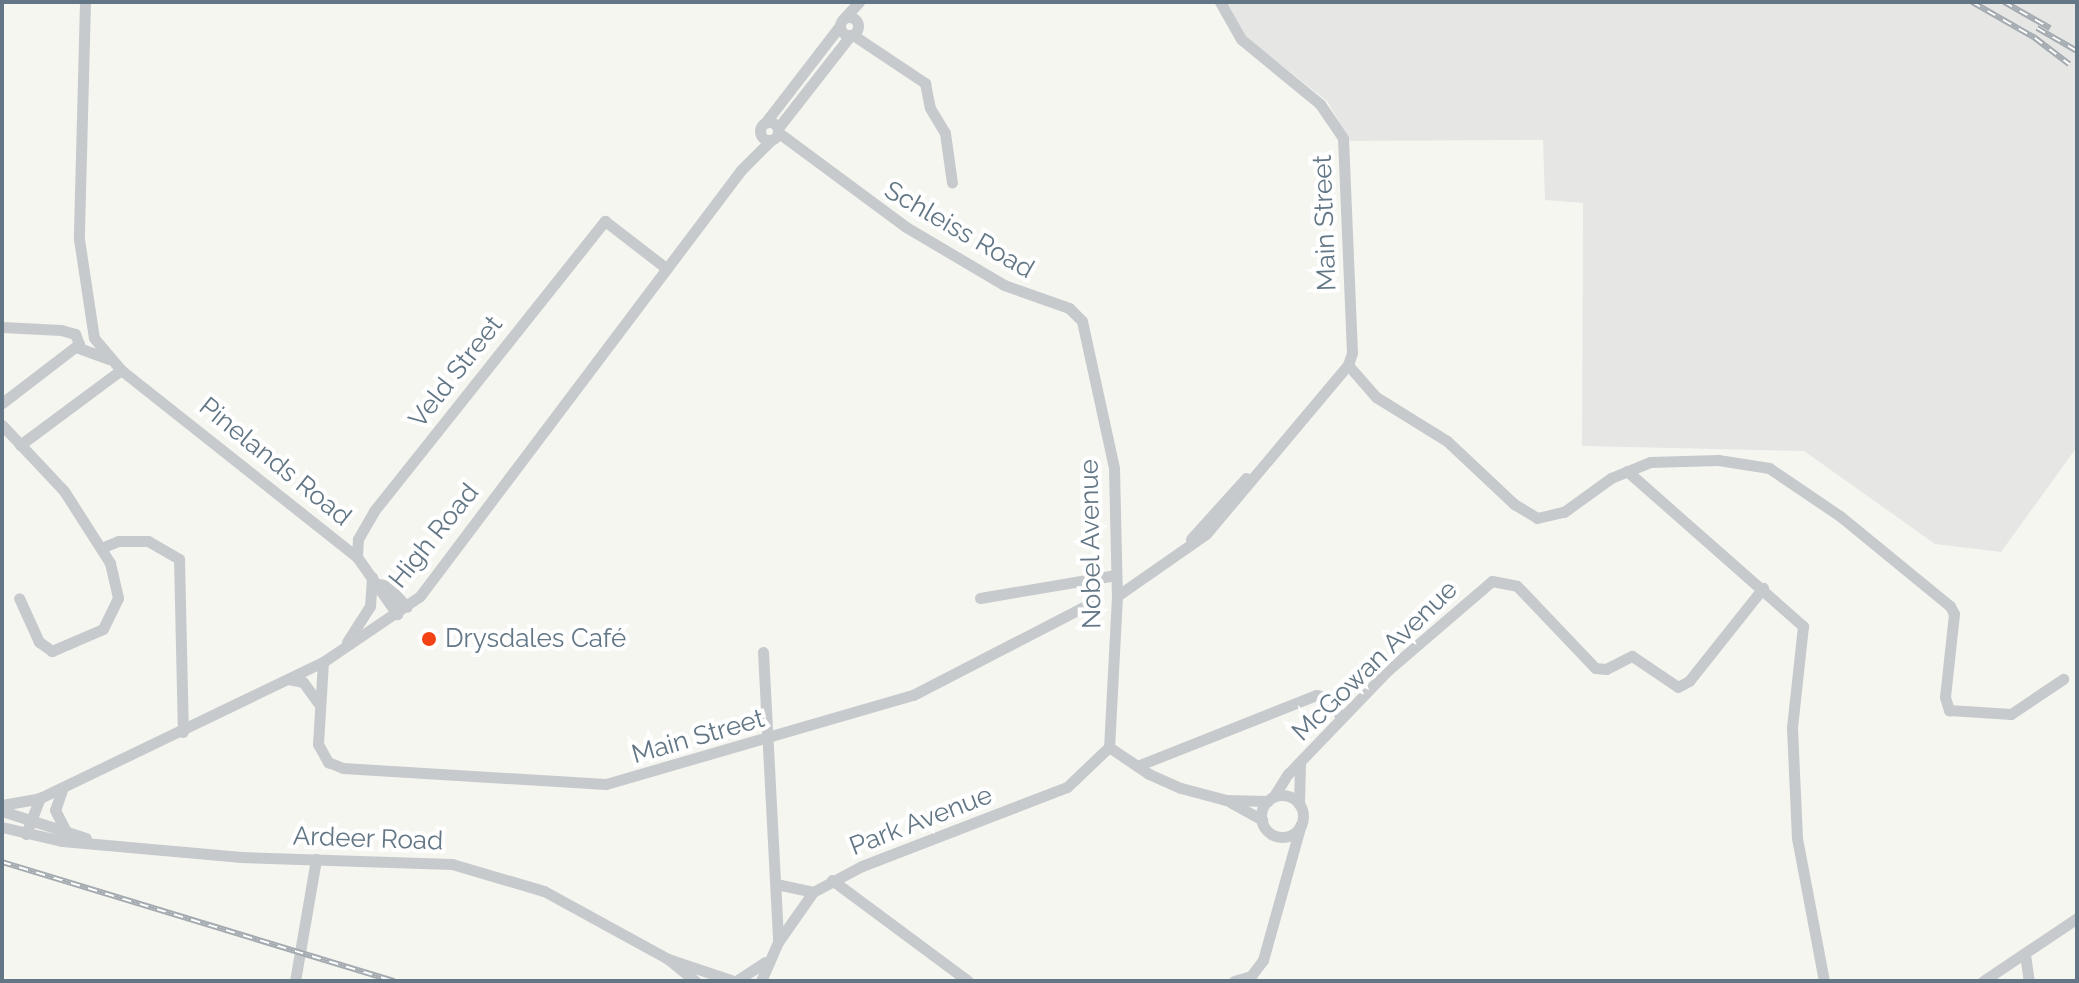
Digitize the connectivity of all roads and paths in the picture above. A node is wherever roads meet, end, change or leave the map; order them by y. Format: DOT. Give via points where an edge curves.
graph roads {
  1 [pos="85,2"];
  2 [pos="862,2"];
  3 [pos="1220,2"];
  4 [pos="842,23"];
  5 [pos="854,30"];
  6 [pos="771,133"];
  7 [pos="952,183"];
  8 [pos="667,269"];
  9 [pos="2,327"];
  10 [pos="1088,342"];
  11 [pos="76,347"];
  12 [pos="110,359"];
  13 [pos="1348,365"];
  14 [pos="121,370"];
  15 [pos="2,403"];
  16 [pos="2,425"];
  17 [pos="20,445"];
  18 [pos="1627,471"];
  19 [pos="101,548"];
  20 [pos="357,557"];
  21 [pos="1116,575"];
  22 [pos="375,581"];
  23 [pos="1763,588"];
  24 [pos="1117,596"];
  25 [pos="19,598"];
  26 [pos="980,598"];
  27 [pos="1089,604"];
  28 [pos="402,610"];
  29 [pos="344,646"];
  30 [pos="763,652"];
  31 [pos="323,662"];
  32 [pos="288,679"];
  33 [pos="2063,679"];
  34 [pos="319,703"];
  35 [pos="1341,718"];
  36 [pos="183,732"];
  37 [pos="764,742"];
  38 [pos="1109,747"];
  39 [pos="1300,763"];
  40 [pos="1137,766"];
  41 [pos="1300,789"];
  42 [pos="62,790"];
  43 [pos="1274,794"];
  44 [pos="40,798"];
  45 [pos="1226,800"];
  46 [pos="1299,804"];
  47 [pos="2,805"];
  48 [pos="2,811"];
  49 [pos="31,820"];
  50 [pos="1262,820"];
  51 [pos="1301,824"];
  52 [pos="2,827"];
  53 [pos="65,830"];
  54 [pos="26,834"];
  55 [pos="1279,837"];
  56 [pos="94,841"];
  57 [pos="1294,854"];
  58 [pos="316,859"];
  59 [pos="832,880"];
  60 [pos="776,884"];
  61 [pos="813,892"];
  62 [pos="2077,918"];
  63 [pos="778,942"];
  64 [pos="2025,954"];
  65 [pos="768,958"];
  66 [pos="668,959"];
  67 [pos="739,980"];
  68 [pos="295,981"];
  69 [pos="695,981"];
  70 [pos="761,981"];
  71 [pos="968,981"];
  72 [pos="1234,981"];
  73 [pos="1824,981"];
  74 [pos="1983,981"];
  75 [pos="2029,981"];
  1 -- 12 [label="street" via="79,249 94,338"];
  2 -- 4 [label="street, High Road"];
  2 -- 5 [label="street, High Road"];
  3 -- 13 [label="street, Main Street" via="1241,39 1320,104 1343,138 1352,338"];
  4 -- 5 [label="street"];
  4 -- 5 [label="street"];
  4 -- 6 [label="street, High Road"];
  5 -- 6 [label="street, High Road"];
  5 -- 7 [label="street" via="925,83 930,108 945,133"];
  6 -- 8 [label="street, High Road"];
  6 -- 10 [label="street, Schleiss Road" via="859,197 1004,285 1077,313"];
  8 -- 20 [label="street, Veld Street" via="605,221 374,511 358,539"];
  8 -- 28 [label="street, High Road" via="428,587"];
  9 -- 11 [label="street" via="70,332 78,339"];
  10 -- 21 [label="street, Nobel Avenue" via="1114,468"];
  11 -- 12 [label="street"];
  11 -- 15 [label="street"];
  12 -- 14 [label="street, Pinelands Road"];
  13 -- 18 [label="street" via="1376,397 1447,441 1531,516 1553,517"];
  13 -- 24 [label="street" via="1231,508"];
  14 -- 17 [label="street"];
  14 -- 20 [label="street, Pinelands Road"];
  16 -- 17 [label="street"];
  17 -- 19 [label="street" via="56,481"];
  18 -- 23 [label="street" via="1690,531"];
  18 -- 33 [label="street" via="1667,460 1746,463 1785,475 1950,606 1954,614 1945,697 1949,710 2011,714"];
  19 -- 25 [label="street" via="118,598 110,619 91,638 57,651 46,649"];
  19 -- 36 [label="street" via="118,541 148,541 179,559"];
  20 -- 22 [label="street, Pinelands Road"];
  21 -- 24 [label="street, Nobel Avenue"];
  21 -- 26 [label="street"];
  22 -- 28 [label="street, Pinelands Road" via="388,586"];
  22 -- 29 [label="street" via="370,606"];
  23 -- 35 [label="street, McGowan Avenue" via="1689,681 1678,687 1632,656 1606,669 1595,668 1517,586 1492,581 1436,626"];
  23 -- 73 [label="street" via="1803,626 1792,728 1797,838"];
  24 -- 38 [label="street, Nobel Avenue"];
  27 -- 37 [label="street, Main Street" via="946,681"];
  28 -- 29 [label="street, High Road"];
  29 -- 31 [label="street, High Road"];
  30 -- 37 [label="street"];
  31 -- 32 [label="street, High Road"];
  31 -- 34 [label="street"];
  32 -- 34 [label="street" via="303,682"];
  32 -- 36 [label="street, High Road"];
  34 -- 37 [label="street, Main Street" via="321,753 343,768 589,784 621,782"];
  35 -- 39 [label="street, McGowan Avenue"];
  35 -- 40 [label="street" via="1330,698 1316,695"];
  36 -- 42 [label="street, High Road"];
  37 -- 60 [label="street"];
  38 -- 40 [label="street"];
  38 -- 59 [label="street, Park Avenue" via="1067,787"];
  39 -- 41 [label="street"];
  39 -- 43 [label="street, McGowan Avenue"];
  40 -- 45 [label="street" via="1162,782"];
  41 -- 43 [label="street"];
  41 -- 46 [label="street"];
  42 -- 44 [label="street, High Road"];
  42 -- 53 [label="street" via="55,810"];
  43 -- 45 [label="street"];
  43 -- 46 [label="street"];
  43 -- 50 [label="street"];
  44 -- 47 [label="street, High Road"];
  44 -- 49 [label="street"];
  45 -- 50 [label="street"];
  46 -- 51 [label="street"];
  48 -- 49 [label="street, Ardeer Road"];
  49 -- 53 [label="street, Ardeer Road"];
  49 -- 54 [label="street"];
  50 -- 55 [label="street"];
  51 -- 55 [label="street"];
  51 -- 57 [label="street"];
  52 -- 54 [label="street, Ardeer Road"];
  53 -- 56 [label="street, Ardeer Road"];
  54 -- 56 [label="street, Ardeer Road"];
  55 -- 57 [label="street"];
  56 -- 58 [label="street, Ardeer Road"];
  57 -- 72 [label="street" via="1260,966"];
  58 -- 66 [label="street, Ardeer Road" via="413,859 488,871 557,897"];
  58 -- 68 [label="street"];
  59 -- 61 [label="street, Park Avenue"];
  59 -- 71 [label="street"];
  60 -- 61 [label="street"];
  60 -- 63 [label="street"];
  61 -- 63 [label="street, Park Avenue"];
  62 -- 64 [label="street"];
  63 -- 65 [label="street, Park Avenue"];
  64 -- 74 [label="street"];
  64 -- 75 [label="street"];
  65 -- 67 [label="street, Park Avenue"];
  65 -- 70 [label="street, Park Avenue"];
  66 -- 67 [label="street, Ardeer Road"];
  66 -- 69 [label="street, Ardeer Road"];
}
